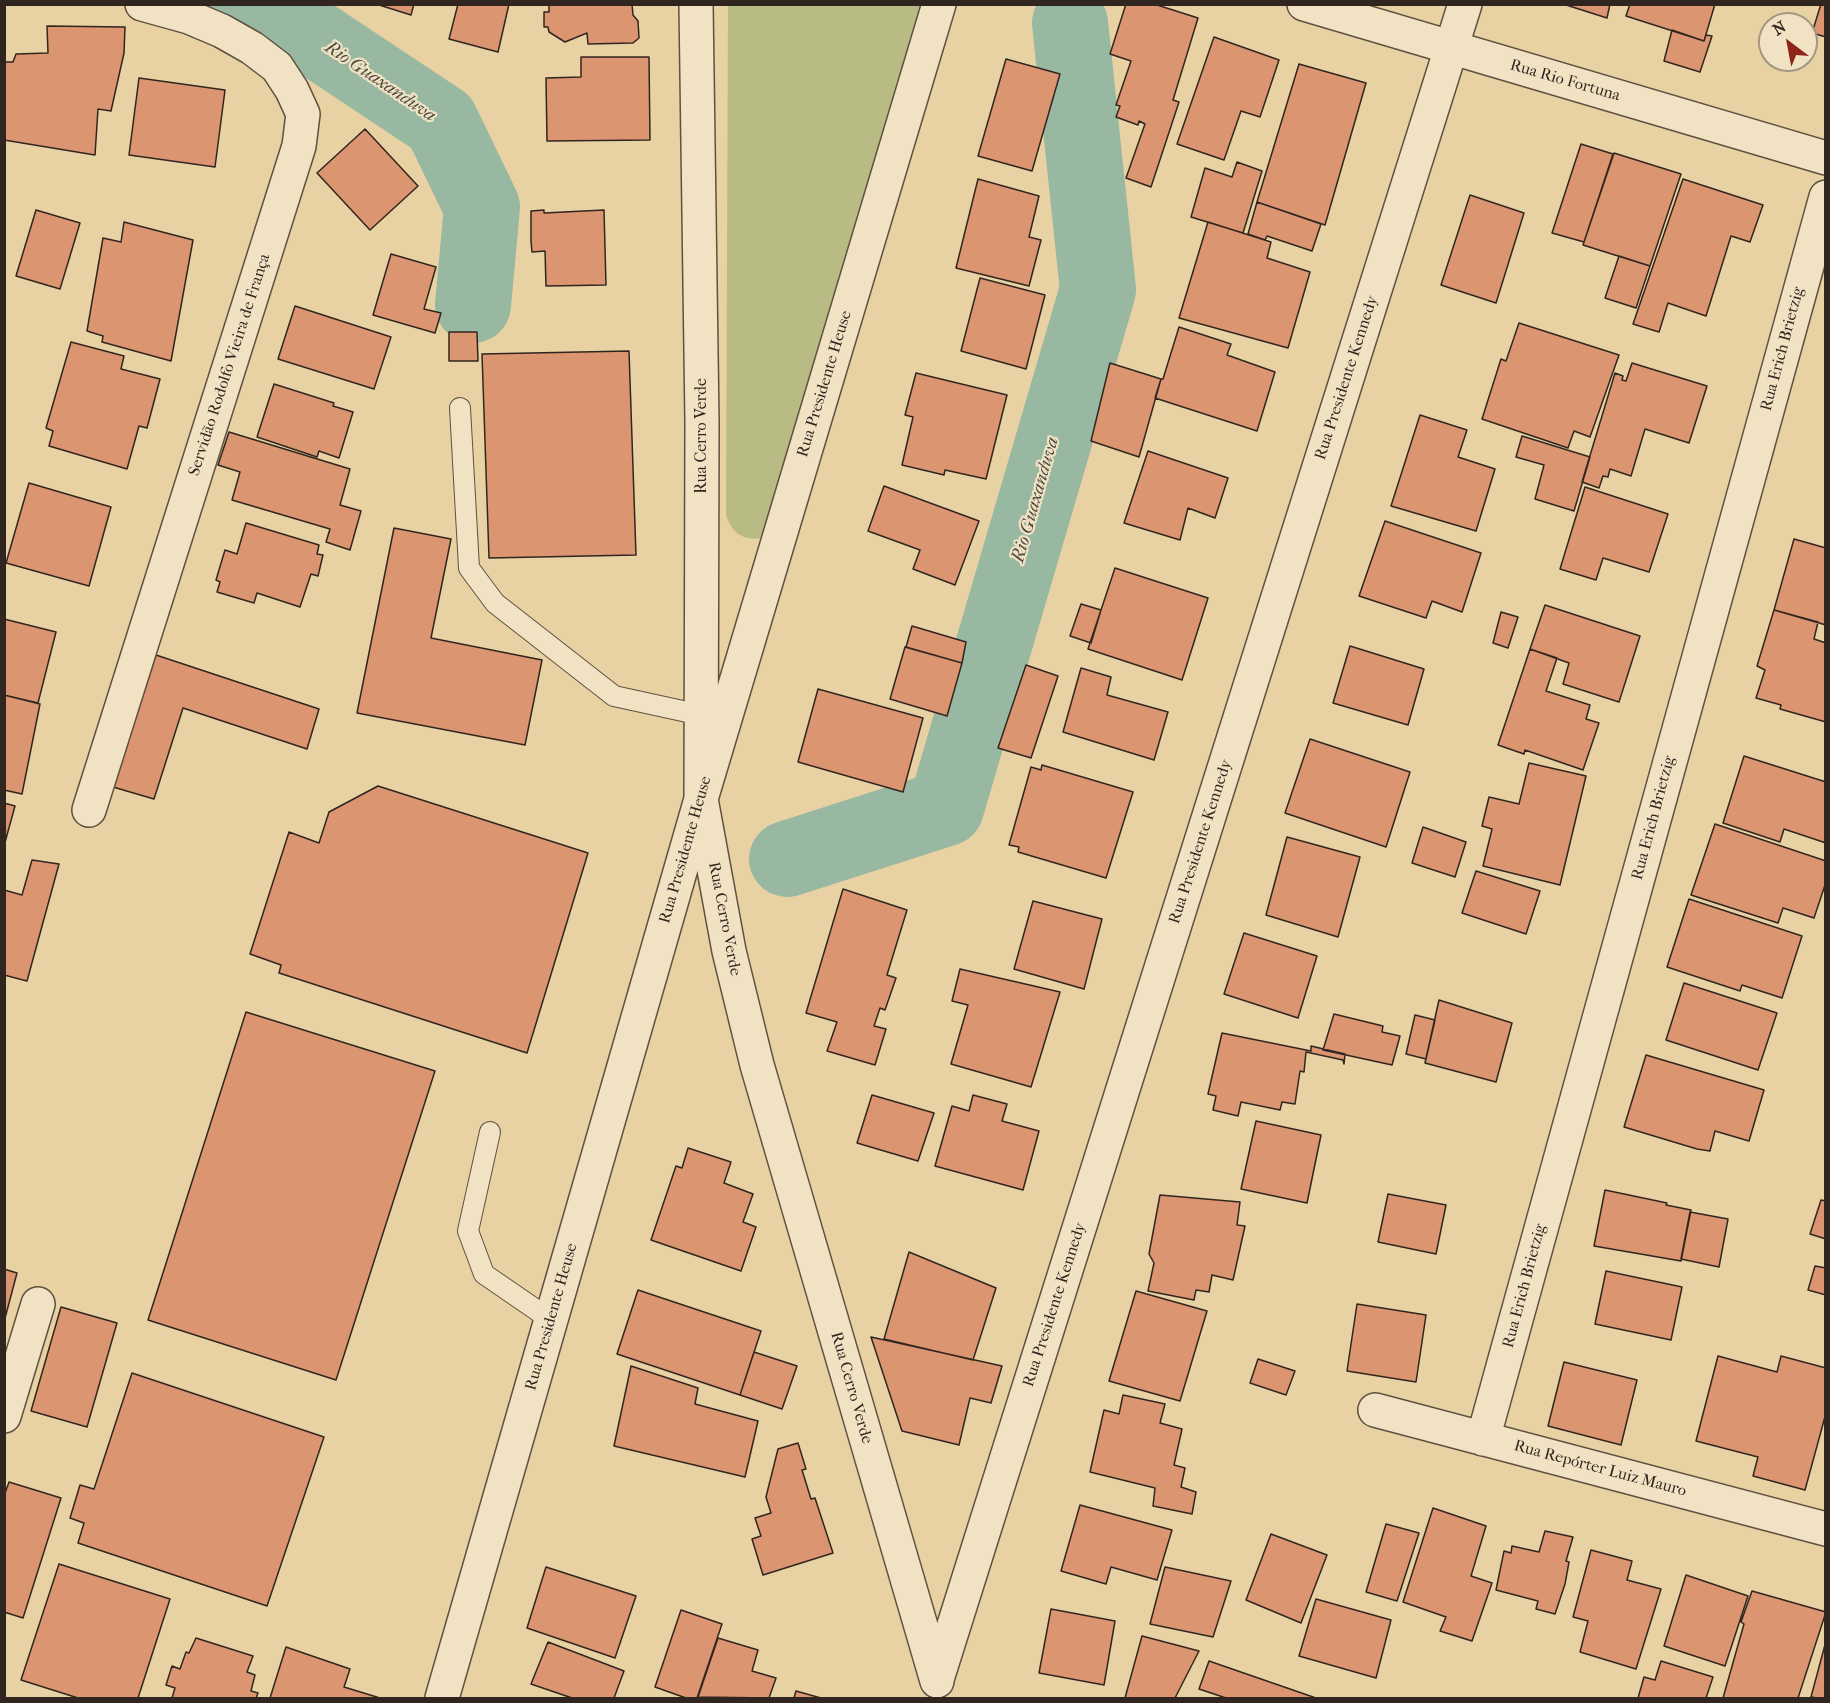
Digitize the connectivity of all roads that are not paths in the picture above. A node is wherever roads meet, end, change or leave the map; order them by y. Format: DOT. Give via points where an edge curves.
graph roads {
  1 [pos="142,4"];
  2 [pos="696,4"];
  3 [pos="939,4"];
  4 [pos="1304,4"];
  5 [pos="1465,4"];
  6 [pos="1452,48"];
  7 [pos="1826,158"];
  8 [pos="1826,196"];
  9 [pos="460,408"];
  10 [pos="701,715"];
  11 [pos="701,799"];
  12 [pos="89,810"];
  13 [pos="490,1132"];
  14 [pos="38,1304"];
  15 [pos="551,1320"];
  16 [pos="1375,1410"];
  17 [pos="4,1416"];
  18 [pos="1483,1439"];
  19 [pos="1826,1529"];
  20 [pos="939,1689"];
  21 [pos="442,1698"];
  1 -- 12 [label="street, Servidão Rodolfo Vieira de França" via="189,17 252,48 277,67 303,114 299,146"];
  2 -- 10 [label="street, Rua Cerro Verde" via="702,422"];
  3 -- 11 [label="street, Rua Presidente Heuse"];
  4 -- 6 [label="street, Rua Rio Fortuna"];
  5 -- 6 [label="street, Rua Presidente Kennedy"];
  6 -- 7 [label="street, Rua Rio Fortuna"];
  6 -- 20 [label="street, Rua Presidente Kennedy"];
  8 -- 18 [label="street, Rua Erich Brietzig"];
  9 -- 10 [label="lane" via="469,568 495,603 614,696"];
  10 -- 11 [label="street, Rua Cerro Verde"];
  11 -- 15 [label="street, Rua Presidente Heuse"];
  11 -- 20 [label="street, Rua Cerro Verde" via="729,951 758,1065"];
  13 -- 15 [label="lane" via="468,1231 484,1274"];
  14 -- 17 [label="street"];
  15 -- 21 [label="street, Rua Presidente Heuse"];
  16 -- 18 [label="street, Rua Repórter Luiz Mauro"];
  18 -- 19 [label="street, Rua Repórter Luiz Mauro"];
}
